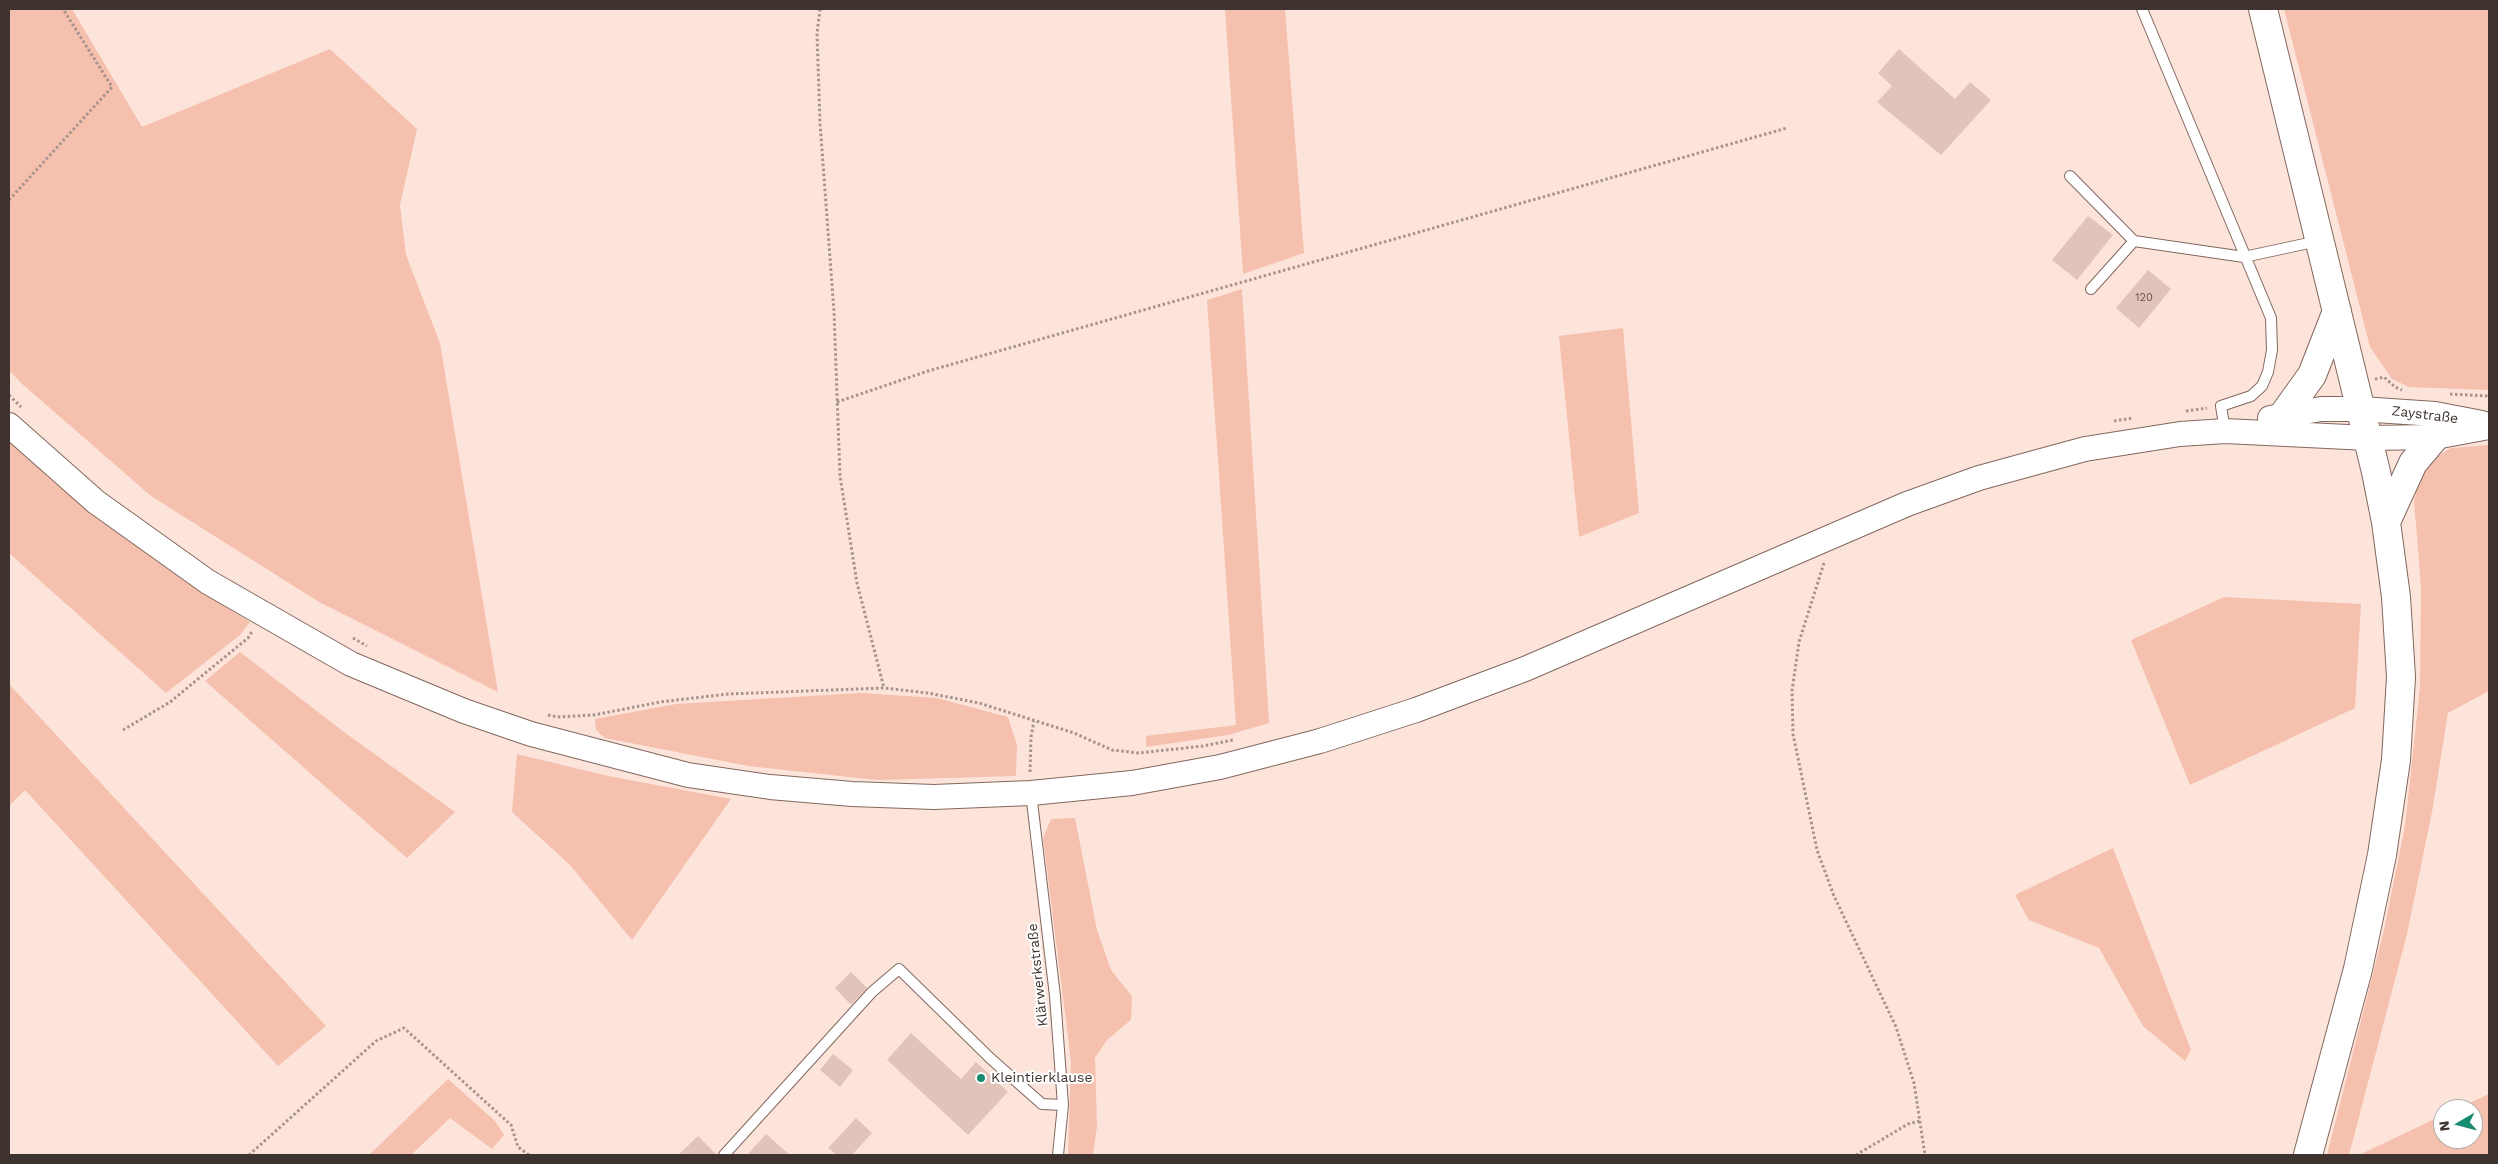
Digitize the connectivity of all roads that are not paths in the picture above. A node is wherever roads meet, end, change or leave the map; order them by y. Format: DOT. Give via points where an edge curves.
graph roads {
  1 [pos="2142,9"];
  2 [pos="2263,9"];
  3 [pos="2070,176"];
  4 [pos="2134,241"];
  5 [pos="2319,241"];
  6 [pos="2244,257"];
  7 [pos="2091,290"];
  8 [pos="2337,311"];
  9 [pos="2361,409"];
  10 [pos="2284,414"];
  11 [pos="15,416"];
  12 [pos="2489,425"];
  13 [pos="2225,431"];
  14 [pos="2435,437"];
  15 [pos="2368,438"];
  16 [pos="2386,522"];
  17 [pos="1031,793"];
  18 [pos="1063,1105"];
  19 [pos="724,1155"];
  20 [pos="1058,1155"];
  21 [pos="2308,1155"];
  1 -- 6 [label="lane"];
  2 -- 5 [label="main road"];
  3 -- 4 [label="lane"];
  4 -- 6 [label="lane"];
  4 -- 7 [label="lane"];
  5 -- 6 [label="lane"];
  5 -- 8 [label="main road"];
  6 -- 13 [label="lane" via="2271,318 2272,350 2262,386 2251,396 2221,406"];
  8 -- 9 [label="main road"];
  8 -- 10 [label="main road" via="2312,375"];
  9 -- 10 [label="street, Zaystraße"];
  9 -- 12 [label="street, Zaystraße" via="2435,414"];
  9 -- 15 [label="main road"];
  10 -- 13 [label="street, Zaystraße"];
  11 -- 17 [label="street" via="96,502 157,548 263,615 351,664 464,710 531,734 679,772 770,787 934,797"];
  12 -- 14 [label="street, Zaystraße"];
  13 -- 15 [label="street, Zaystraße"];
  13 -- 17 [label="street" via="2133,440 1979,478 1826,539 1524,669 1416,710 1320,741 1220,767 1132,783"];
  14 -- 15 [label="street, Zaystraße"];
  14 -- 16 [label="main road" via="2413,463"];
  15 -- 16 [label="main road"];
  16 -- 21 [label="main road" via="2396,597 2401,677 2396,760 2382,855 2358,969"];
  17 -- 18 [label="lane, Klärwerkstraße" via="1055,996"];
  18 -- 19 [label="lane" via="1042,1104 899,969 872,992"];
  18 -- 20 [label="lane, Klärwerkstraße"];
}
